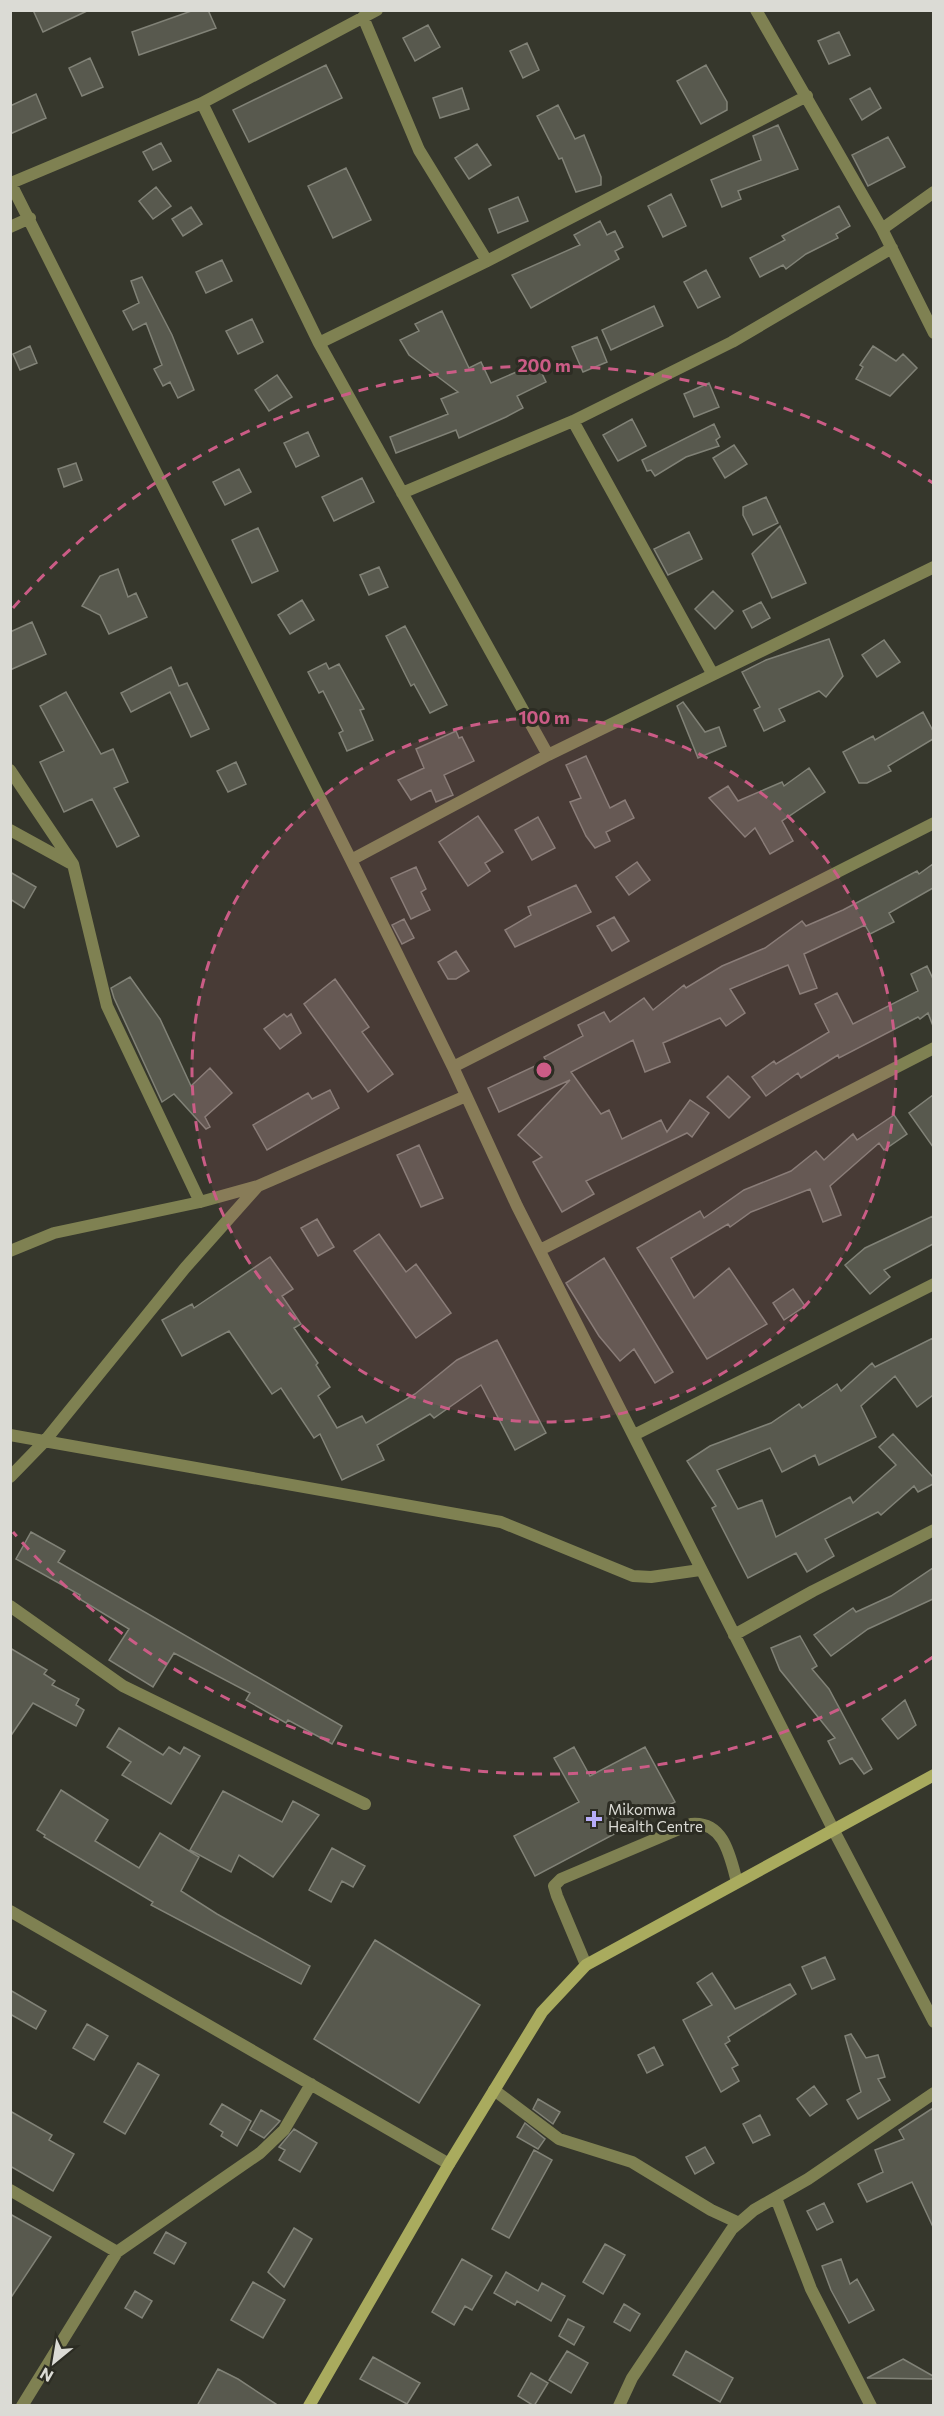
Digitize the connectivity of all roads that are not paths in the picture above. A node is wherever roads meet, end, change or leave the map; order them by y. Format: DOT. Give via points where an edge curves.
graph roads {
  1 [pos="377,10"];
  2 [pos="756,10"];
  3 [pos="363,17"];
  4 [pos="807,96"];
  5 [pos="202,103"];
  6 [pos="11,183"];
  7 [pos="933,192"];
  8 [pos="30,218"];
  9 [pos="10,227"];
  10 [pos="882,229"];
  11 [pos="892,248"];
  12 [pos="487,261"];
  13 [pos="933,333"];
  14 [pos="319,343"];
  15 [pos="573,421"];
  16 [pos="402,493"];
  17 [pos="933,567"];
  18 [pos="712,673"];
  19 [pos="548,755"];
  20 [pos="10,770"];
  21 [pos="933,823"];
  22 [pos="10,830"];
  23 [pos="351,860"];
  24 [pos="73,864"];
  25 [pos="933,1048"];
  26 [pos="453,1067"];
  27 [pos="466,1096"];
  28 [pos="258,1186"];
  29 [pos="200,1202"];
  30 [pos="540,1250"];
  31 [pos="10,1251"];
  32 [pos="933,1284"];
  33 [pos="10,1435"];
  34 [pos="634,1435"];
  35 [pos="44,1442"];
  36 [pos="10,1477"];
  37 [pos="933,1530"];
  38 [pos="700,1570"];
  39 [pos="10,1606"];
  40 [pos="734,1635"];
  41 [pos="933,1775"];
  42 [pos="365,1804"];
  43 [pos="832,1829"];
  44 [pos="737,1882"];
  45 [pos="10,1911"];
  46 [pos="586,1965"];
  47 [pos="933,2022"];
  48 [pos="311,2085"];
  49 [pos="494,2090"];
  50 [pos="933,2093"];
  51 [pos="449,2164"];
  52 [pos="10,2190"];
  53 [pos="776,2198"];
  54 [pos="739,2223"];
  55 [pos="117,2252"];
  56 [pos="22,2406"];
  57 [pos="309,2406"];
  58 [pos="619,2406"];
  59 [pos="871,2406"];
  1 -- 3 [label="street"];
  2 -- 4 [label="street"];
  3 -- 5 [label="street"];
  3 -- 12 [label="street" via="419,150"];
  4 -- 10 [label="street"];
  4 -- 12 [label="street"];
  5 -- 6 [label="street"];
  5 -- 14 [label="street"];
  6 -- 8 [label="street"];
  7 -- 10 [label="street"];
  8 -- 9 [label="street"];
  8 -- 23 [label="street"];
  10 -- 11 [label="street"];
  11 -- 13 [label="street"];
  11 -- 15 [label="street" via="732,342"];
  12 -- 14 [label="street"];
  14 -- 16 [label="street"];
  15 -- 16 [label="street"];
  15 -- 18 [label="street"];
  16 -- 19 [label="street"];
  17 -- 18 [label="street"];
  18 -- 19 [label="street"];
  19 -- 23 [label="street"];
  20 -- 24 [label="street"];
  21 -- 26 [label="street"];
  22 -- 24 [label="street"];
  23 -- 26 [label="street"];
  24 -- 29 [label="street" via="107,1006"];
  25 -- 30 [label="street"];
  26 -- 27 [label="street"];
  27 -- 28 [label="street"];
  27 -- 30 [label="street"];
  28 -- 29 [label="street"];
  28 -- 35 [label="street"];
  29 -- 31 [label="street" via="54,1233"];
  30 -- 34 [label="street"];
  32 -- 34 [label="street"];
  33 -- 35 [label="street"];
  34 -- 38 [label="street"];
  35 -- 36 [label="street"];
  35 -- 38 [label="street" via="501,1522 633,1576"];
  37 -- 40 [label="street"];
  38 -- 40 [label="street"];
  39 -- 42 [label="street" via="123,1686"];
  40 -- 43 [label="street"];
  41 -- 43 [label="main road"];
  43 -- 44 [label="main road"];
  43 -- 47 [label="street"];
  44 -- 46 [label="main road"];
  44 -- 46 [label="street" via="722,1837 699,1823 561,1879 554,1886"];
  45 -- 48 [label="street"];
  46 -- 49 [label="main road" via="542,2012"];
  48 -- 51 [label="street"];
  48 -- 55 [label="street" via="284,2130 260,2153"];
  49 -- 51 [label="main road"];
  49 -- 54 [label="street" via="559,2139 632,2162"];
  50 -- 53 [label="street"];
  51 -- 57 [label="main road"];
  52 -- 55 [label="street"];
  53 -- 54 [label="street"];
  53 -- 59 [label="street" via="811,2289"];
  54 -- 58 [label="street" via="693,2283 632,2378"];
  55 -- 56 [label="street"];
}
